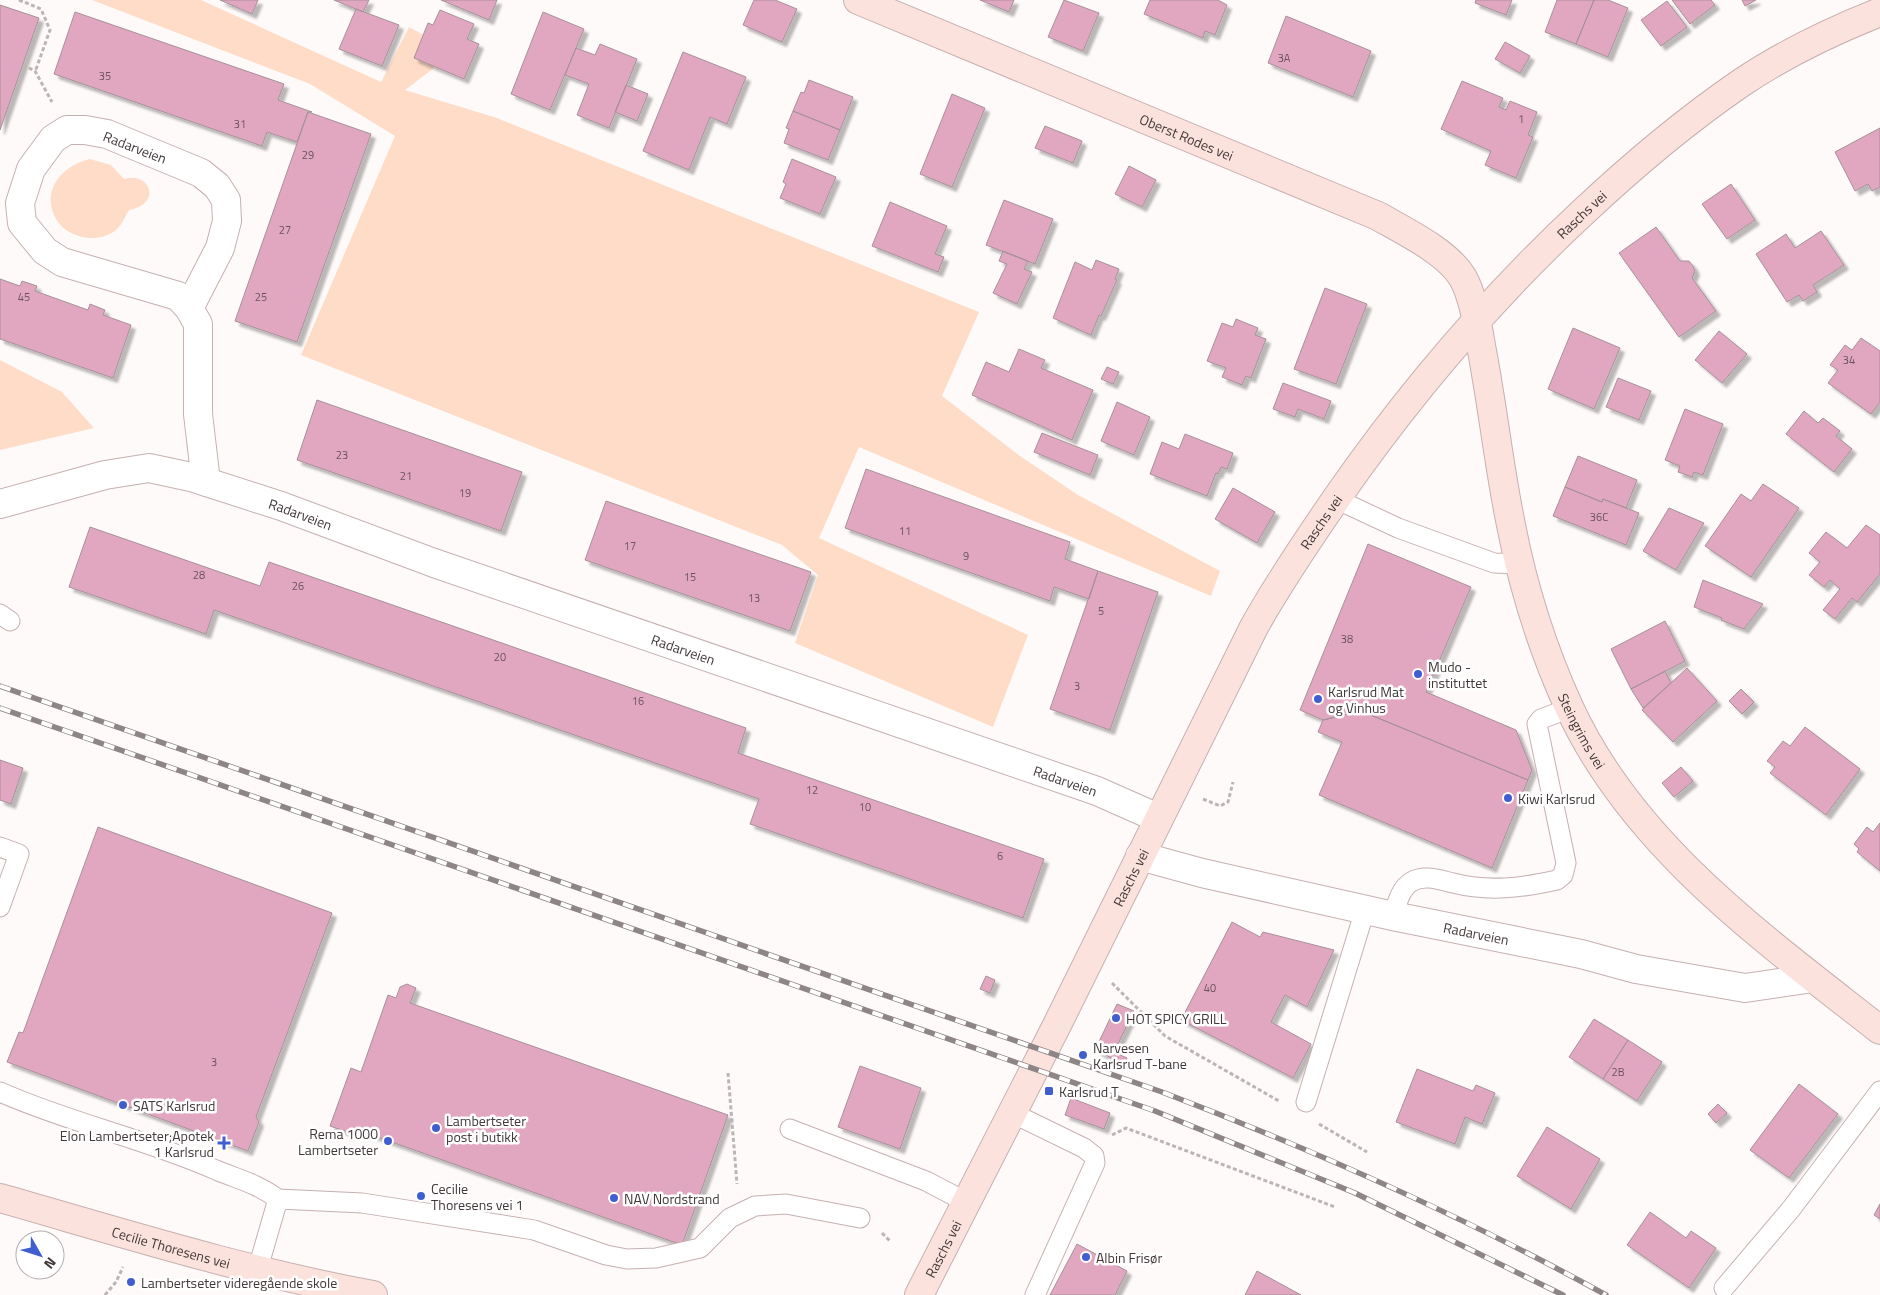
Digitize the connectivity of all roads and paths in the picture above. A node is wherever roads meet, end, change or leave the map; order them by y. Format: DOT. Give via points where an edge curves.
graph roads {
  1 [pos="18,0"];
  2 [pos="858,0"];
  3 [pos="1880,12"];
  4 [pos="23,65"];
  5 [pos="35,72"];
  6 [pos="54,104"];
  7 [pos="190,308"];
  8 [pos="1476,319"];
  9 [pos="206,482"];
  10 [pos="1336,499"];
  11 [pos="0,504"];
  12 [pos="1520,564"];
  13 [pos="1570,708"];
  14 [pos="1233,782"];
  15 [pos="1198,795"];
  16 [pos="1158,818"];
  17 [pos="0,847"];
  18 [pos="1140,856"];
  19 [pos="0,907"];
  20 [pos="1365,910"];
  21 [pos="1393,916"];
  22 [pos="1813,978"];
  23 [pos="1108,979"];
  24 [pos="1880,1030"];
  25 [pos="728,1073"];
  26 [pos="1880,1091"];
  27 [pos="0,1092"];
  28 [pos="1306,1102"];
  29 [pos="1283,1104"];
  30 [pos="1012,1113"];
  31 [pos="1316,1123"];
  32 [pos="790,1129"];
  33 [pos="1084,1148"];
  34 [pos="1367,1152"];
  35 [pos="0,1198"];
  36 [pos="278,1199"];
  37 [pos="968,1203"];
  38 [pos="755,1206"];
  39 [pos="1335,1207"];
  40 [pos="860,1218"];
  41 [pos="124,1264"];
  42 [pos="258,1268"];
  43 [pos="303,1288"];
  44 [pos="1724,1288"];
  45 [pos="105,1295"];
  46 [pos="373,1295"];
  47 [pos="919,1295"];
  48 [pos="1035,1295"];
  1 -- 5 [label="path" via="41,9 50,30"];
  2 -- 8 [label="street, Oberst Rodes vei" via="1378,216 1448,262 1463,278"];
  3 -- 8 [label="street, Raschs vei" via="1793,52 1713,103 1629,170 1540,253"];
  4 -- 5 [label="path"];
  5 -- 6 [label="path"];
  7 -- 7 [label="street, Radarveien" via="178,296 62,262 45,251 22,223 20,203 31,169 53,139 67,130 107,134 201,173 217,186 226,200 228,221 220,248"];
  7 -- 9 [label="street" via="198,324 198,414"];
  8 -- 10 [label="street, Raschs vei" via="1411,396"];
  8 -- 12 [label="street, Steingrims vei"];
  9 -- 11 [label="street, Radarveien" via="149,468 105,475"];
  9 -- 16 [label="street, Radarveien" via="1097,791"];
  10 -- 12 [label="lane" via="1398,528 1494,563"];
  10 -- 16 [label="street, Raschs vei" via="1281,577"];
  12 -- 13 [label="street, Steingrims vei" via="1533,614"];
  13 -- 21 [label="lane" via="1541,719 1537,724 1566,863 1563,875 1557,880 1501,890 1430,878 1413,881 1404,889"];
  13 -- 22 [label="street, Steingrims vei" via="1604,769 1631,806 1693,875 1729,910"];
  14 -- 15 [label="path" via="1228,802 1220,806 1206,802"];
  16 -- 18 [label="street, Raschs vei"];
  17 -- 19 [label="lane" via="19,854"];
  18 -- 20 [label="street, Radarveien"];
  18 -- 30 [label="street, Raschs vei"];
  20 -- 21 [label="street, Radarveien"];
  20 -- 28 [label="lane"];
  21 -- 22 [label="street, Radarveien" via="1581,954 1636,969 1745,988"];
  22 -- 24 [label="street, Steingrims vei"];
  23 -- 29 [label="path" via="1165,1036"];
  25 -- 38 [label="path" via="736,1183"];
  26 -- 44 [label="lane" via="1791,1209"];
  27 -- 36 [label="lane" via="37,1108 192,1158 247,1180"];
  30 -- 33 [label="lane"];
  30 -- 37 [label="street, Raschs vei"];
  31 -- 34 [label="path"];
  32 -- 37 [label="lane" via="926,1181"];
  33 -- 39 [label="path" via="1126,1128"];
  33 -- 48 [label="lane" via="1094,1156 1092,1174"];
  35 -- 42 [label="street, Cecilie Thoresens vei"];
  36 -- 38 [label="lane" via="362,1203 534,1230 627,1259 656,1258 700,1248 730,1218"];
  36 -- 42 [label="lane"];
  37 -- 47 [label="street, Raschs vei"];
  38 -- 40 [label="lane" via="786,1204"];
  41 -- 45 [label="path" via="116,1282"];
  42 -- 43 [label="street, Cecilie Thoresens vei"];
  43 -- 46 [label="street, Cecilie Thoresens vei"];
}
